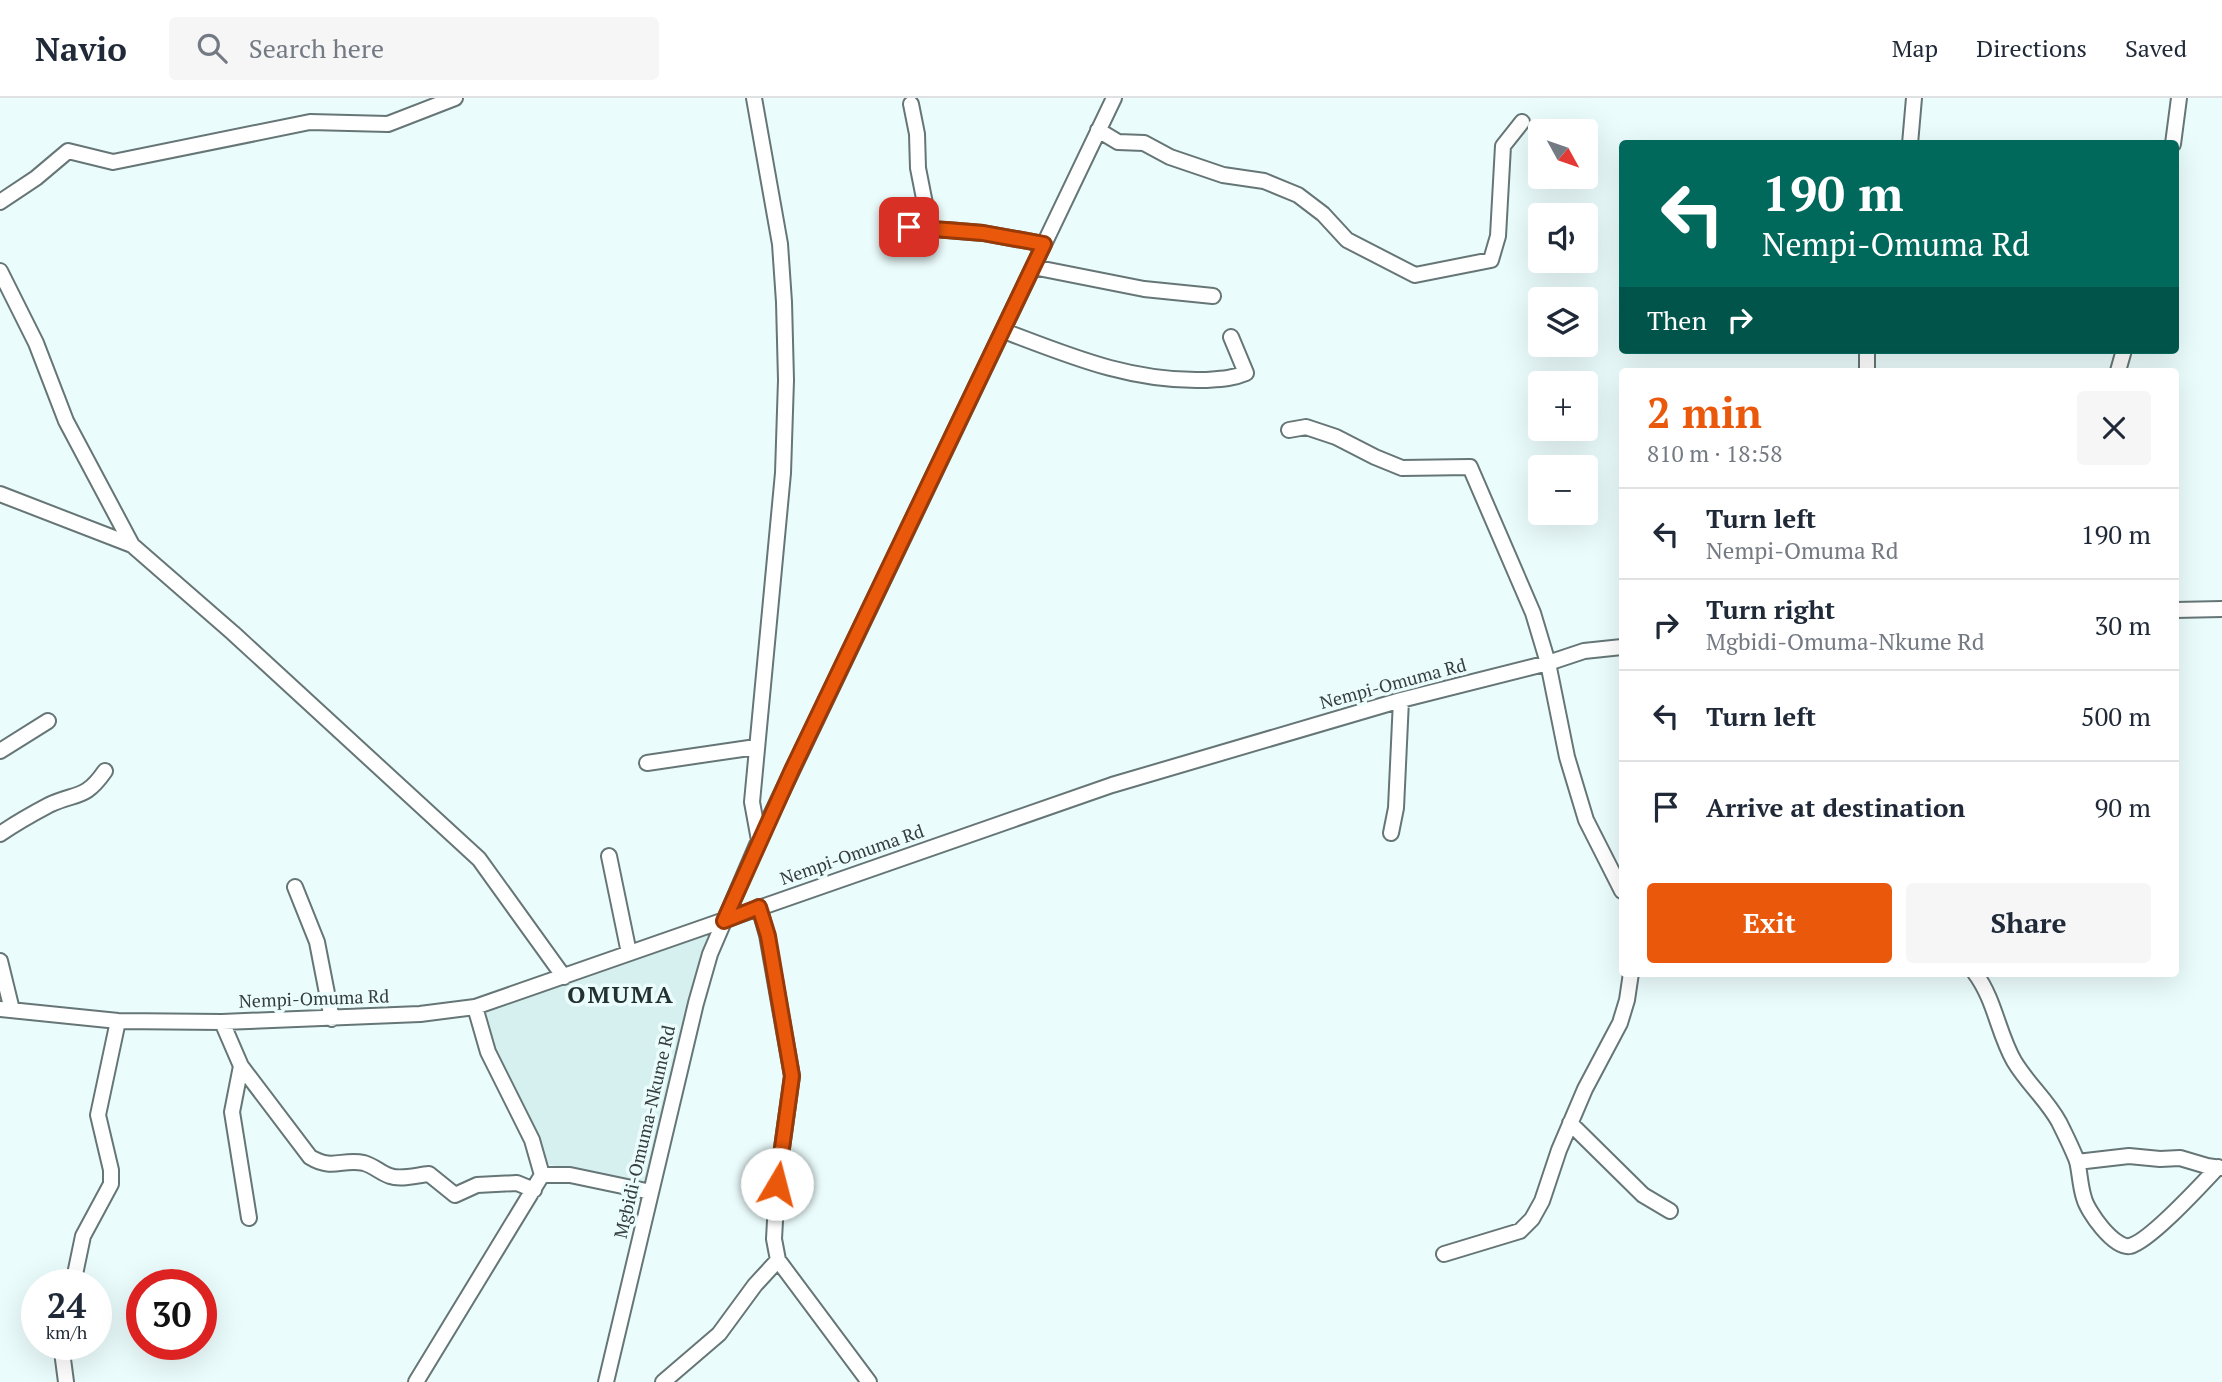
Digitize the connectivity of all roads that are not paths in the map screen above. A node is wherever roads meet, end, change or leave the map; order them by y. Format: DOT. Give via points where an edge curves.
graph roads {
  1 [pos="455,98"];
  2 [pos="754,98"];
  3 [pos="1114,98"];
  4 [pos="1914,98"];
  5 [pos="2179,98"];
  6 [pos="911,104"];
  7 [pos="1522,122"];
  8 [pos="1098,130"];
  9 [pos="1910,140"];
  10 [pos="2174,140"];
  11 [pos="0,202"];
  12 [pos="888,226"];
  13 [pos="930,229"];
  14 [pos="1044,244"];
  15 [pos="1033,267"];
  16 [pos="0,271"];
  17 [pos="1213,296"];
  18 [pos="1004,331"];
  19 [pos="1231,337"];
  20 [pos="1289,430"];
  21 [pos="0,495"];
  22 [pos="132,545"];
  23 [pos="2222,609"];
  24 [pos="2179,610"];
  25 [pos="1619,646"];
  26 [pos="1548,663"];
  27 [pos="1401,700"];
  28 [pos="48,721"];
  29 [pos="756,747"];
  30 [pos="0,751"];
  31 [pos="647,763"];
  32 [pos="105,771"];
  33 [pos="0,834"];
  34 [pos="1391,834"];
  35 [pos="759,840"];
  36 [pos="609,856"];
  37 [pos="1619,885"];
  38 [pos="295,887"];
  39 [pos="759,907"];
  40 [pos="724,921"];
  41 [pos="629,953"];
  42 [pos="0,961"];
  43 [pos="564,977"];
  44 [pos="1630,977"];
  45 [pos="1977,977"];
  46 [pos="475,1007"];
  47 [pos="6,1010"];
  48 [pos="332,1019"];
  49 [pos="118,1021"];
  50 [pos="222,1022"];
  51 [pos="241,1066"];
  52 [pos="1570,1123"];
  53 [pos="2077,1162"];
  54 [pos="2220,1168"];
  55 [pos="542,1175"];
  56 [pos="534,1190"];
  57 [pos="651,1192"];
  58 [pos="1670,1211"];
  59 [pos="249,1218"];
  60 [pos="1444,1254"];
  61 [pos="778,1260"];
  62 [pos="76,1269"];
  63 [pos="63,1360"];
  64 [pos="66,1382"];
  65 [pos="416,1382"];
  66 [pos="606,1382"];
  67 [pos="663,1382"];
  68 [pos="869,1382"];
  1 -- 11 [label="street" via="388,124 310,122 113,162 68,151"];
  2 -- 29 [label="street" via="780,244 786,380 783,473"];
  3 -- 8 [label="street, Mgbidi-Omuma-Nkume Rd"];
  4 -- 9 [label="street"];
  5 -- 10 [label="street"];
  6 -- 13 [label="street"];
  7 -- 8 [label="street" via="1503,146 1498,236 1491,260 1415,275 1347,240 1298,194 1264,181 1223,175 1144,143 1118,142"];
  8 -- 14 [label="street, Mgbidi-Omuma-Nkume Rd"];
  12 -- 13 [label="street"];
  13 -- 14 [label="street"];
  14 -- 15 [label="street, Mgbidi-Omuma-Nkume Rd"];
  15 -- 17 [label="street" via="1144,289"];
  15 -- 18 [label="street, Mgbidi-Omuma-Nkume Rd"];
  16 -- 22 [label="street" via="36,343 66,421"];
  18 -- 19 [label="street" via="1109,370 1174,380 1233,379 1246,373"];
  18 -- 35 [label="street, Mgbidi-Omuma-Nkume Rd"];
  20 -- 26 [label="street" via="1306,427 1336,437 1402,468 1470,467 1533,613"];
  21 -- 22 [label="street"];
  22 -- 43 [label="street" via="478,859"];
  23 -- 24 [label="street"];
  25 -- 26 [label="street, Nempi-Omuma Rd"];
  26 -- 27 [label="street, Nempi-Omuma Rd"];
  26 -- 37 [label="street" via="1574,786"];
  27 -- 34 [label="street"];
  27 -- 39 [label="street, Nempi-Omuma Rd" via="1112,785"];
  28 -- 30 [label="street"];
  29 -- 31 [label="street"];
  29 -- 35 [label="street" via="752,802"];
  32 -- 33 [label="street" via="83,795 52,804"];
  35 -- 40 [label="street, Mgbidi-Omuma-Nkume Rd"];
  36 -- 41 [label="street"];
  38 -- 48 [label="street" via="317,942"];
  39 -- 40 [label="street, Nempi-Omuma Rd"];
  39 -- 61 [label="street" via="792,1076 777,1184 774,1239"];
  40 -- 41 [label="street, Nempi-Omuma Rd"];
  40 -- 57 [label="street, Mgbidi-Omuma-Nkume Rd" via="696,1003"];
  41 -- 43 [label="street, Nempi-Omuma Rd"];
  42 -- 47 [label="street"];
  43 -- 46 [label="street, Nempi-Omuma Rd"];
  44 -- 52 [label="street" via="1620,1023"];
  45 -- 53 [label="street" via="2015,1062 2059,1121"];
  46 -- 48 [label="street, Nempi-Omuma Rd"];
  46 -- 55 [label="street" via="488,1052 532,1140"];
  47 -- 49 [label="street, Nempi-Omuma Rd"];
  48 -- 50 [label="street, Nempi-Omuma Rd"];
  49 -- 50 [label="street, Nempi-Omuma Rd"];
  49 -- 62 [label="street" via="98,1115 111,1184 83,1237"];
  50 -- 51 [label="street"];
  51 -- 56 [label="street" via="310,1157 322,1164 365,1163 390,1176 429,1174 455,1195 477,1185 517,1183"];
  51 -- 59 [label="street" via="232,1112"];
  52 -- 58 [label="street" via="1643,1195"];
  52 -- 60 [label="street" via="1532,1219 1520,1231"];
  53 -- 54 [label="street" via="2129,1156 2180,1158"];
  53 -- 54 [label="street" via="2084,1201 2122,1245 2140,1241"];
  55 -- 56 [label="street"];
  55 -- 57 [label="street" via="569,1175"];
  56 -- 65 [label="street"];
  57 -- 66 [label="street, Mgbidi-Omuma-Nkume Rd"];
  61 -- 67 [label="street" via="719,1334"];
  61 -- 68 [label="street"];
  63 -- 64 [label="street"];
}
